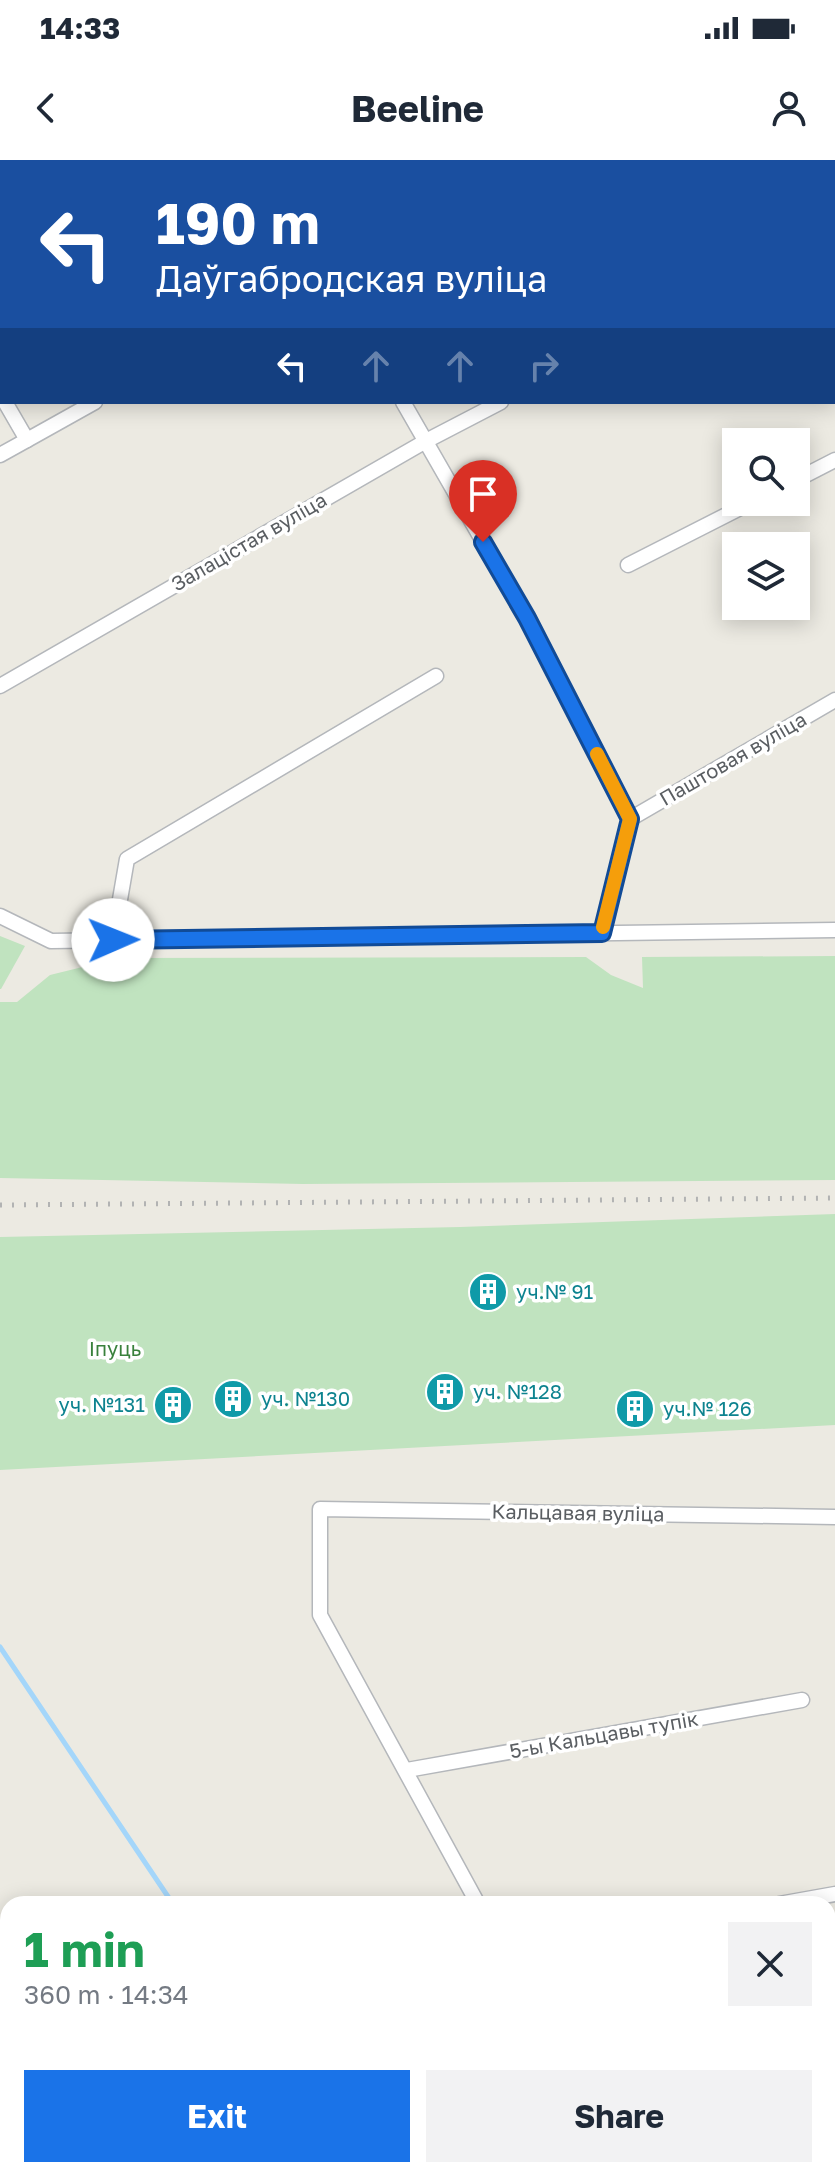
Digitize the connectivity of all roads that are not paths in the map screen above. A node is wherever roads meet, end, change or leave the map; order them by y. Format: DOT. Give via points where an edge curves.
graph roads {
  1 [pos="6,404"];
  2 [pos="91,404"];
  3 [pos="404,404"];
  4 [pos="497,404"];
  5 [pos="27,440"];
  6 [pos="426,441"];
  7 [pos="0,455"];
  8 [pos="835,460"];
  9 [pos="810,473"];
  10 [pos="724,516"];
  11 [pos="628,565"];
  12 [pos="436,676"];
  13 [pos="0,686"];
  14 [pos="835,700"];
  15 [pos="630,819"];
  16 [pos="0,916"];
  17 [pos="835,930"];
  18 [pos="602,933"];
  19 [pos="113,940"];
  20 [pos="835,1517"];
  21 [pos="802,1700"];
  22 [pos="407,1770"];
  23 [pos="474,1896"];
  1 -- 5 [label="street"];
  2 -- 5 [label="street"];
  3 -- 6 [label="street"];
  4 -- 6 [label="street, Залацістая вуліца"];
  5 -- 7 [label="street"];
  6 -- 13 [label="street, Залацістая вуліца"];
  6 -- 15 [label="street" via="527,618"];
  8 -- 9 [label="street"];
  10 -- 11 [label="street"];
  12 -- 19 [label="street" via="127,859"];
  14 -- 15 [label="street, Паштовая вуліца"];
  15 -- 18 [label="street"];
  16 -- 19 [label="street" via="51,941"];
  17 -- 18 [label="street"];
  18 -- 19 [label="street"];
  20 -- 22 [label="street, Кальцавая вуліца" via="320,1509 320,1615"];
  21 -- 22 [label="street, 5-ы Кальцавы тупік"];
  22 -- 23 [label="street"];
}
